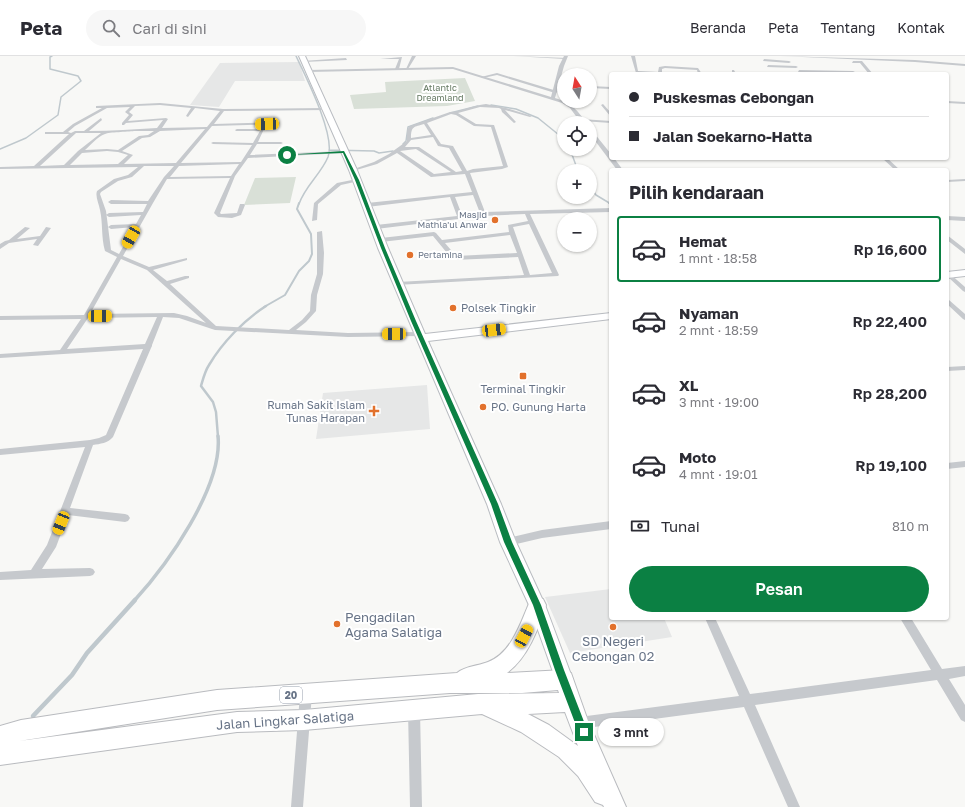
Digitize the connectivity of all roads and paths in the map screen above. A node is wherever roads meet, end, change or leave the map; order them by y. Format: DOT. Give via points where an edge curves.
graph roads {
  1 [pos="414,56"];
  2 [pos="515,56"];
  3 [pos="547,56"];
  4 [pos="633,56"];
  5 [pos="761,56"];
  6 [pos="782,56"];
  7 [pos="787,56"];
  8 [pos="565,57"];
  9 [pos="807,57"];
  10 [pos="822,57"];
  11 [pos="836,57"];
  12 [pos="303,58"];
  13 [pos="382,58"];
  14 [pos="346,59"];
  15 [pos="764,60"];
  16 [pos="791,62"];
  17 [pos="811,62"];
  18 [pos="826,62"];
  19 [pos="847,66"];
  20 [pos="965,66"];
  21 [pos="796,67"];
  22 [pos="815,67"];
  23 [pos="831,67"];
  24 [pos="407,68"];
  25 [pos="561,68"];
  26 [pos="397,69"];
  27 [pos="308,71"];
  28 [pos="632,72"];
  29 [pos="638,72"];
  30 [pos="660,72"];
  31 [pos="699,72"];
  32 [pos="799,72"];
  33 [pos="819,72"];
  34 [pos="835,72"];
  35 [pos="853,72"];
  36 [pos="869,72"];
  37 [pos="483,77"];
  38 [pos="597,86"];
  39 [pos="557,88"];
  40 [pos="609,88"];
  41 [pos="556,92"];
  42 [pos="553,98"];
  43 [pos="949,102"];
  44 [pos="965,103"];
  45 [pos="134,105"];
  46 [pos="603,105"];
  47 [pos="97,107"];
  48 [pos="107,107"];
  49 [pos="194,107"];
  50 [pos="503,108"];
  51 [pos="325,109"];
  52 [pos="223,110"];
  53 [pos="248,110"];
  54 [pos="273,110"];
  55 [pos="455,113"];
  56 [pos="609,113"];
  57 [pos="244,115"];
  58 [pos="188,116"];
  59 [pos="530,116"];
  60 [pos="579,116"];
  61 [pos="101,119"];
  62 [pos="240,120"];
  63 [pos="269,120"];
  64 [pos="125,122"];
  65 [pos="425,122"];
  66 [pos="514,122"];
  67 [pos="597,122"];
  68 [pos="609,122"];
  69 [pos="278,123"];
  70 [pos="210,127"];
  71 [pos="235,127"];
  72 [pos="158,130"];
  73 [pos="263,130"];
  74 [pos="75,132"];
  75 [pos="85,132"];
  76 [pos="46,133"];
  77 [pos="64,133"];
  78 [pos="104,133"];
  79 [pos="113,133"];
  80 [pos="434,136"];
  81 [pos="410,139"];
  82 [pos="597,139"];
  83 [pos="213,143"];
  84 [pos="281,143"];
  85 [pos="255,144"];
  86 [pos="399,150"];
  87 [pos="119,151"];
  88 [pos="344,151"];
  89 [pos="80,152"];
  90 [pos="609,155"];
  91 [pos="247,157"];
  92 [pos="886,160"];
  93 [pos="243,163"];
  94 [pos="178,164"];
  95 [pos="120,165"];
  96 [pos="143,165"];
  97 [pos="66,166"];
  98 [pos="36,167"];
  99 [pos="0,168"];
  100 [pos="896,168"];
  101 [pos="466,172"];
  102 [pos="455,173"];
  103 [pos="355,175"];
  104 [pos="233,176"];
  105 [pos="166,178"];
  106 [pos="965,180"];
  107 [pos="949,181"];
  108 [pos="474,193"];
  109 [pos="452,195"];
  110 [pos="111,202"];
  111 [pos="150,203"];
  112 [pos="242,205"];
  113 [pos="367,205"];
  114 [pos="609,210"];
  115 [pos="144,213"];
  116 [pos="526,213"];
  117 [pos="483,214"];
  118 [pos="109,215"];
  119 [pos="460,216"];
  120 [pos="949,218"];
  121 [pos="965,219"];
  122 [pos="314,220"];
  123 [pos="531,222"];
  124 [pos="138,225"];
  125 [pos="111,227"];
  126 [pos="376,227"];
  127 [pos="26,228"];
  128 [pos="48,228"];
  129 [pos="320,232"];
  130 [pos="512,234"];
  131 [pos="42,237"];
  132 [pos="949,239"];
  133 [pos="381,240"];
  134 [pos="11,242"];
  135 [pos="442,242"];
  136 [pos="36,245"];
  137 [pos="0,247"];
  138 [pos="965,252"];
  139 [pos="520,255"];
  140 [pos="120,256"];
  141 [pos="185,259"];
  142 [pos="149,270"];
  143 [pos="965,273"];
  144 [pos="949,275"];
  145 [pos="528,276"];
  146 [pos="949,276"];
  147 [pos="187,278"];
  148 [pos="165,284"];
  149 [pos="398,284"];
  150 [pos="965,290"];
  151 [pos="949,303"];
  152 [pos="956,310"];
  153 [pos="965,310"];
  154 [pos="161,315"];
  155 [pos="86,316"];
  156 [pos="609,316"];
  157 [pos="0,318"];
  158 [pos="965,318"];
  159 [pos="215,328"];
  160 [pos="290,332"];
  161 [pos="421,336"];
  162 [pos="149,346"];
  163 [pos="62,352"];
  164 [pos="0,356"];
  165 [pos="965,368"];
  166 [pos="949,369"];
  167 [pos="90,443"];
  168 [pos="0,452"];
  169 [pos="965,464"];
  170 [pos="949,466"];
  171 [pos="66,511"];
  172 [pos="125,518"];
  173 [pos="609,525"];
  174 [pos="508,542"];
  175 [pos="90,572"];
  176 [pos="34,574"];
  177 [pos="0,576"];
  178 [pos="537,605"];
  179 [pos="711,620"];
  180 [pos="906,620"];
  181 [pos="965,671"];
  182 [pos="940,675"];
  183 [pos="564,680"];
  184 [pos="450,683"];
  185 [pos="306,694"];
  186 [pos="747,701"];
  187 [pos="571,702"];
  188 [pos="478,704"];
  189 [pos="414,710"];
  190 [pos="965,716"];
  191 [pos="304,720"];
  192 [pos="579,723"];
  193 [pos="0,736"];
  194 [pos="0,754"];
  195 [pos="297,807"];
  196 [pos="416,807"];
  197 [pos="614,807"];
  198 [pos="794,807"];
  1 -- 24 [label="street"];
  2 -- 3 [label="street"];
  3 -- 8 [label="street"];
  4 -- 29 [label="street" via="635,70"];
  5 -- 15 [label="street"];
  6 -- 7 [label="street"];
  7 -- 9 [label="street"];
  7 -- 16 [label="street"];
  8 -- 25 [label="street"];
  9 -- 10 [label="street"];
  9 -- 17 [label="street"];
  10 -- 11 [label="street"];
  10 -- 18 [label="street"];
  11 -- 20 [label="street"];
  11 -- 36 [label="street" via="842,61 860,62"];
  12 -- 14 [label="street"];
  12 -- 27 [label="main road"];
  13 -- 26 [label="street" via="401,58"];
  15 -- 16 [label="street"];
  15 -- 21 [label="street" via="767,68"];
  16 -- 21 [label="street"];
  19 -- 35 [label="street"];
  21 -- 32 [label="street"];
  22 -- 33 [label="street"];
  23 -- 34 [label="street"];
  24 -- 26 [label="street"];
  24 -- 37 [label="street" via="450,68"];
  26 -- 27 [label="street"];
  27 -- 51 [label="main road"];
  28 -- 29 [label="street"];
  30 -- 31 [label="street" via="660,68 698,69"];
  33 -- 34 [label="street"];
  37 -- 41 [label="street" via="497,74"];
  37 -- 42 [label="street"];
  38 -- 40 [label="street"];
  39 -- 41 [label="street"];
  41 -- 42 [label="street"];
  42 -- 60 [label="street" via="570,106"];
  43 -- 44 [label="street"];
  45 -- 48 [label="street"];
  45 -- 49 [label="street"];
  45 -- 64 [label="street" via="127,112 131,115"];
  46 -- 56 [label="street"];
  47 -- 48 [label="street"];
  48 -- 77 [label="street"];
  49 -- 52 [label="street"];
  49 -- 58 [label="street"];
  50 -- 55 [label="street" via="479,106"];
  50 -- 59 [label="street"];
  50 -- 66 [label="street"];
  51 -- 54 [label="street"];
  51 -- 88 [label="main road"];
  52 -- 53 [label="street"];
  52 -- 70 [label="street"];
  53 -- 54 [label="street"];
  53 -- 57 [label="street"];
  54 -- 63 [label="street"];
  55 -- 65 [label="street"];
  55 -- 101 [label="street" via="475,125 493,126 506,167"];
  61 -- 75 [label="street"];
  62 -- 71 [label="street"];
  63 -- 69 [label="street"];
  63 -- 71 [label="street"];
  63 -- 73 [label="street"];
  64 -- 72 [label="street" via="166,119"];
  64 -- 79 [label="street"];
  65 -- 80 [label="street"];
  65 -- 81 [label="street" via="410,128"];
  67 -- 68 [label="street"];
  70 -- 71 [label="street"];
  70 -- 72 [label="street"];
  70 -- 94 [label="street"];
  71 -- 73 [label="street"];
  72 -- 79 [label="street"];
  72 -- 87 [label="street"];
  73 -- 85 [label="street"];
  74 -- 75 [label="street"];
  74 -- 77 [label="street"];
  74 -- 98 [label="street"];
  75 -- 78 [label="street"];
  76 -- 77 [label="street"];
  78 -- 79 [label="street"];
  78 -- 89 [label="street"];
  80 -- 81 [label="street"];
  80 -- 101 [label="street" via="440,145 451,147"];
  81 -- 86 [label="street"];
  82 -- 90 [label="street"];
  83 -- 85 [label="street"];
  84 -- 85 [label="street"];
  85 -- 91 [label="street"];
  86 -- 102 [label="street" via="417,148"];
  86 -- 102 [label="street" via="433,176"];
  86 -- 103 [label="street"];
  87 -- 89 [label="street"];
  87 -- 95 [label="street" via="131,155"];
  88 -- 91 [label="street"];
  88 -- 103 [label="main road"];
  89 -- 97 [label="street"];
  91 -- 93 [label="street"];
  92 -- 100 [label="street"];
  93 -- 94 [label="street"];
  93 -- 104 [label="street"];
  94 -- 96 [label="street"];
  94 -- 105 [label="street"];
  95 -- 96 [label="street"];
  95 -- 97 [label="street"];
  96 -- 140 [label="street" via="130,176 112,182 98,194 108,251"];
  97 -- 98 [label="street"];
  98 -- 99 [label="street"];
  101 -- 102 [label="street"];
  101 -- 108 [label="street"];
  103 -- 113 [label="main road"];
  103 -- 122 [label="street" via="339,184 316,204"];
  104 -- 105 [label="street"];
  104 -- 112 [label="street" via="217,213 220,216 236,215 239,214"];
  105 -- 111 [label="street"];
  106 -- 107 [label="street"];
  108 -- 109 [label="street"];
  108 -- 117 [label="street"];
  109 -- 113 [label="street"];
  109 -- 119 [label="street"];
  110 -- 111 [label="street"];
  111 -- 115 [label="street"];
  113 -- 126 [label="main road"];
  114 -- 116 [label="street"];
  115 -- 118 [label="street"];
  115 -- 124 [label="street"];
  116 -- 117 [label="street"];
  116 -- 123 [label="street"];
  117 -- 119 [label="street"];
  119 -- 126 [label="street"];
  120 -- 121 [label="street"];
  123 -- 130 [label="street" via="511,225"];
  123 -- 145 [label="street" via="557,275"];
  124 -- 125 [label="street"];
  124 -- 140 [label="street"];
  126 -- 133 [label="main road"];
  127 -- 134 [label="street"];
  128 -- 131 [label="street"];
  129 -- 160 [label="street" via="320,274 313,311"];
  130 -- 135 [label="street"];
  130 -- 139 [label="street"];
  131 -- 134 [label="street"];
  131 -- 136 [label="street"];
  132 -- 138 [label="street"];
  133 -- 135 [label="street" via="436,234"];
  133 -- 149 [label="main road"];
  134 -- 137 [label="street"];
  135 -- 139 [label="street" via="455,258"];
  139 -- 145 [label="street"];
  140 -- 142 [label="street"];
  140 -- 155 [label="street"];
  141 -- 142 [label="street"];
  142 -- 148 [label="street"];
  143 -- 144 [label="main road"];
  145 -- 149 [label="street"];
  146 -- 150 [label="street"];
  147 -- 148 [label="street"];
  148 -- 159 [label="street"];
  149 -- 161 [label="main road"];
  151 -- 152 [label="street"];
  152 -- 153 [label="street"];
  152 -- 158 [label="street"];
  154 -- 155 [label="street"];
  154 -- 159 [label="street" via="186,317"];
  154 -- 162 [label="street"];
  155 -- 157 [label="street"];
  155 -- 163 [label="street"];
  156 -- 161 [label="main road"];
  159 -- 160 [label="street"];
  160 -- 161 [label="street"];
  161 -- 174 [label="main road"];
  162 -- 163 [label="street"];
  162 -- 167 [label="street" via="109,437"];
  163 -- 164 [label="street"];
  165 -- 166 [label="street"];
  167 -- 168 [label="street"];
  167 -- 171 [label="street"];
  169 -- 170 [label="street"];
  171 -- 172 [label="street"];
  171 -- 176 [label="street" via="51,547"];
  173 -- 174 [label="street" via="542,534"];
  174 -- 178 [label="main road"];
  175 -- 176 [label="street"];
  176 -- 177 [label="street"];
  178 -- 183 [label="main road"];
  178 -- 184 [label="highway" via="532,622 508,659 487,672"];
  179 -- 186 [label="street"];
  180 -- 182 [label="street"];
  181 -- 182 [label="street"];
  182 -- 186 [label="street"];
  182 -- 190 [label="street"];
  183 -- 184 [label="highway, Jalan Lingkar Salatiga / 20" via="522,684"];
  183 -- 187 [label="highway"];
  184 -- 185 [label="highway, Jalan Lingkar Salatiga / 20"];
  185 -- 191 [label="street"];
  185 -- 193 [label="highway, Jalan Lingkar Salatiga / 20" via="217,700 21,730"];
  186 -- 192 [label="street"];
  186 -- 198 [label="street"];
  187 -- 188 [label="highway, Jalan Lingkar Salatiga"];
  187 -- 192 [label="highway"];
  188 -- 189 [label="highway, Jalan Lingkar Salatiga"];
  188 -- 197 [label="highway" via="507,713 566,750 585,768"];
  189 -- 191 [label="highway, Jalan Lingkar Salatiga"];
  189 -- 196 [label="street"];
  191 -- 194 [label="highway, Jalan Lingkar Salatiga" via="237,722"];
  191 -- 195 [label="street"];
  192 -- 197 [label="highway"];
}
